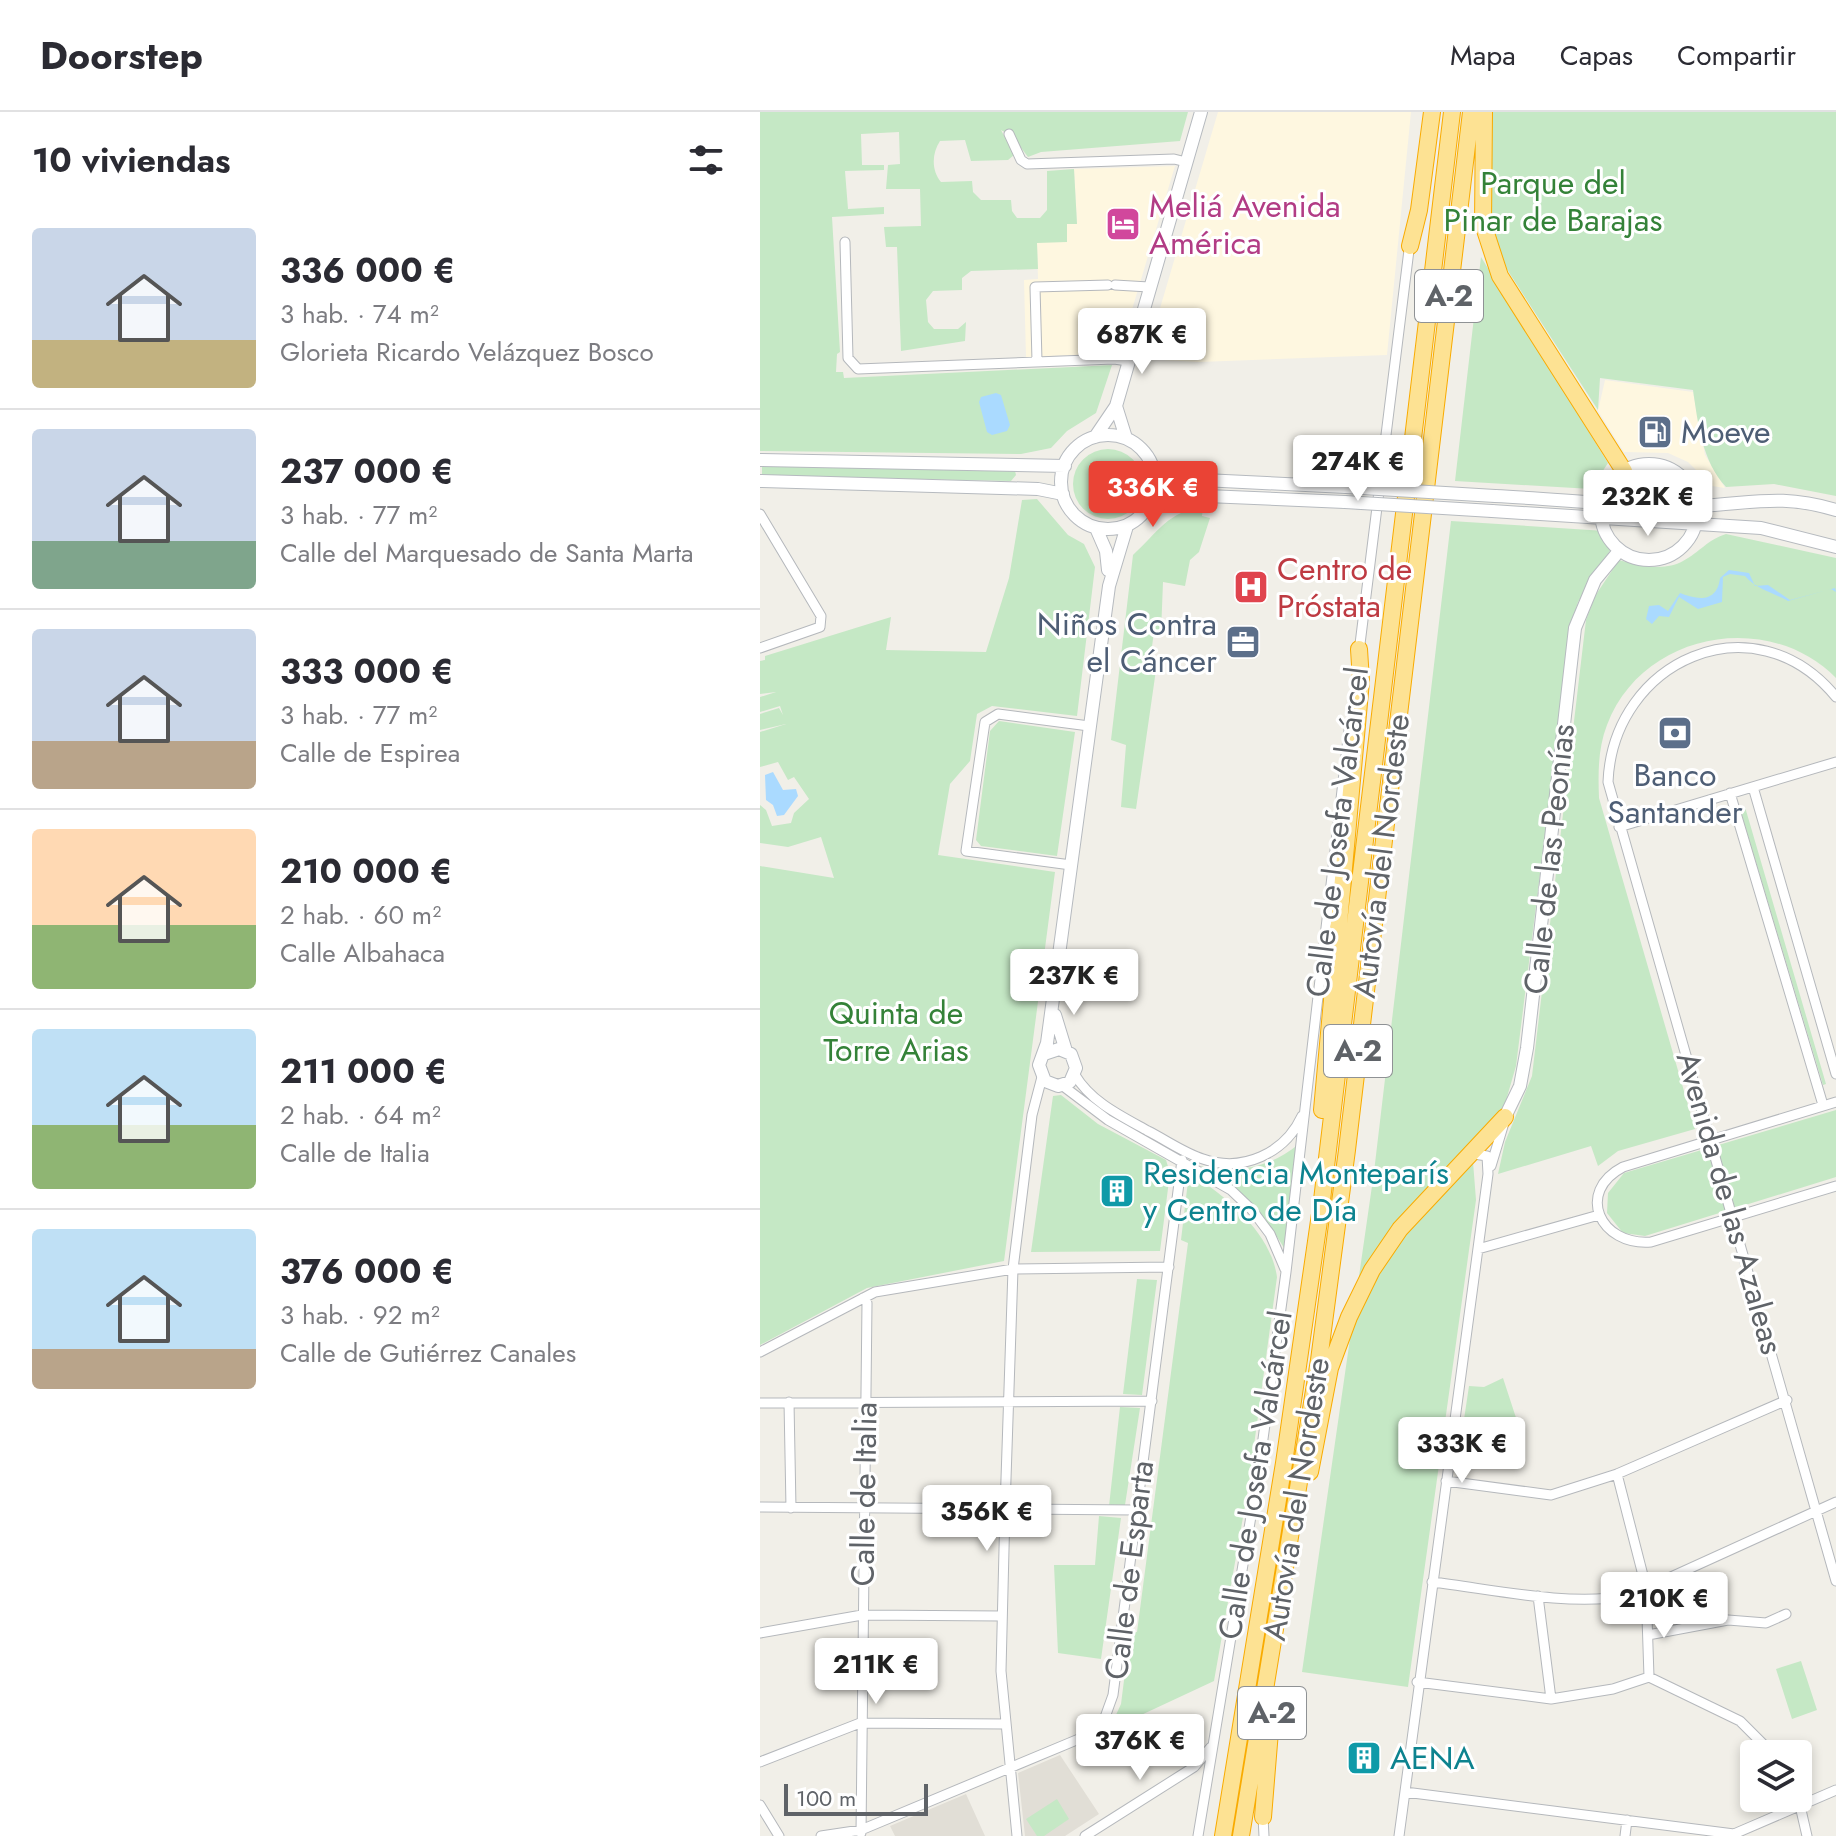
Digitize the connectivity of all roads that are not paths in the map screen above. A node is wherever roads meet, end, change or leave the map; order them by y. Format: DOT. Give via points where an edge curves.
graph roads {
  1 [pos="1201,112"];
  2 [pos="1424,112"];
  3 [pos="1432,112"];
  4 [pos="1452,112"];
  5 [pos="1471,112"];
  6 [pos="1484,112"];
  7 [pos="1009,134"];
  8 [pos="1186,162"];
  9 [pos="845,242"];
  10 [pos="1410,246"];
  11 [pos="1149,287"];
  12 [pos="1037,361"];
  13 [pos="1128,361"];
  14 [pos="1116,406"];
  15 [pos="1095,437"];
  16 [pos="1126,438"];
  17 [pos="760,460"];
  18 [pos="1065,466"];
  19 [pos="1154,471"];
  20 [pos="1624,471"];
  21 [pos="760,481"];
  22 [pos="1063,494"];
  23 [pos="1602,501"];
  24 [pos="1151,502"];
  25 [pos="1697,506"];
  26 [pos="1836,510"];
  27 [pos="760,514"];
  28 [pos="1601,518"];
  29 [pos="1696,523"];
  30 [pos="1127,526"];
  31 [pos="1096,528"];
  32 [pos="1836,547"];
  33 [pos="1619,551"];
  34 [pos="1109,586"];
  35 [pos="760,648"];
  36 [pos="1359,649"];
  37 [pos="1836,697"];
  38 [pos="1089,726"];
  39 [pos="1836,762"];
  40 [pos="1753,787"];
  41 [pos="1730,793"];
  42 [pos="1619,827"];
  43 [pos="1071,865"];
  44 [pos="1054,992"];
  45 [pos="1066,1051"];
  46 [pos="1044,1054"];
  47 [pos="1836,1074"];
  48 [pos="1075,1075"];
  49 [pos="1042,1077"];
  50 [pos="1058,1086"];
  51 [pos="1836,1102"];
  52 [pos="1035,1105"];
  53 [pos="1823,1105"];
  54 [pos="1305,1110"];
  55 [pos="1505,1117"];
  56 [pos="1710,1140"];
  57 [pos="1474,1154"];
  58 [pos="1182,1160"];
  59 [pos="1488,1174"];
  60 [pos="1836,1186"];
  61 [pos="1322,1200"];
  62 [pos="1599,1215"];
  63 [pos="1734,1216"];
  64 [pos="1478,1249"];
  65 [pos="1169,1267"];
  66 [pos="1013,1269"];
  67 [pos="1286,1272"];
  68 [pos="863,1298"];
  69 [pos="760,1352"];
  70 [pos="1787,1400"];
  71 [pos="866,1401"];
  72 [pos="1152,1401"];
  73 [pos="789,1402"];
  74 [pos="1009,1402"];
  75 [pos="760,1403"];
  76 [pos="1617,1474"];
  77 [pos="1446,1481"];
  78 [pos="1836,1502"];
  79 [pos="760,1507"];
  80 [pos="791,1508"];
  81 [pos="864,1508"];
  82 [pos="1005,1509"];
  83 [pos="1136,1510"];
  84 [pos="1816,1510"];
  85 [pos="1836,1581"];
  86 [pos="1283,1582"];
  87 [pos="1432,1582"];
  88 [pos="1646,1587"];
  89 [pos="1538,1596"];
  90 [pos="1279,1608"];
  91 [pos="1786,1614"];
  92 [pos="862,1615"];
  93 [pos="1002,1616"];
  94 [pos="760,1633"];
  95 [pos="1648,1635"];
  96 [pos="1649,1677"];
  97 [pos="1417,1682"];
  98 [pos="1551,1699"];
  99 [pos="860,1723"];
  100 [pos="1006,1724"];
  101 [pos="1759,1740"];
  102 [pos="1214,1745"];
  103 [pos="760,1762"];
  104 [pos="1010,1767"];
  105 [pos="1836,1790"];
  106 [pos="1405,1792"];
  107 [pos="1812,1797"];
  108 [pos="760,1805"];
  109 [pos="1777,1812"];
  110 [pos="1802,1812"];
  111 [pos="1263,1817"];
  112 [pos="1627,1820"];
  113 [pos="861,1833"];
  114 [pos="1734,1835"];
  115 [pos="779,1836"];
  116 [pos="821,1836"];
  117 [pos="1017,1836"];
  118 [pos="1085,1836"];
  119 [pos="1198,1836"];
  120 [pos="1223,1836"];
  121 [pos="1241,1836"];
  122 [pos="1264,1836"];
  123 [pos="1399,1836"];
  124 [pos="1625,1836"];
  125 [pos="1807,1836"];
  1 -- 8 [label="main road"];
  2 -- 10 [label="street, Calle de Josefa Valcárcel"];
  3 -- 10 [label="highway"];
  4 -- 61 [label="highway, Autovía del Nordeste / A-2"];
  5 -- 86 [label="highway, Autovía del Nordeste / A-2" via="1347,1150"];
  6 -- 20 [label="highway" via="1483,224 1500,276"];
  7 -- 8 [label="street" via="1027,164"];
  8 -- 11 [label="main road"];
  9 -- 12 [label="street" via="848,358 858,369"];
  10 -- 36 [label="street, Calle de Josefa Valcárcel"];
  11 -- 12 [label="street" via="1035,287"];
  11 -- 13 [label="main road"];
  12 -- 13 [label="street"];
  13 -- 14 [label="main road"];
  14 -- 15 [label="main road"];
  14 -- 16 [label="main road"];
  15 -- 16 [label="main road"];
  15 -- 18 [label="main road" via="1079,445"];
  16 -- 19 [label="main road" via="1144,451"];
  17 -- 18 [label="main road"];
  18 -- 22 [label="main road"];
  19 -- 23 [label="main road, bridge" via="1183,479"];
  19 -- 24 [label="main road"];
  20 -- 23 [label="main road"];
  20 -- 25 [label="main road" via="1646,464 1671,469 1689,485"];
  21 -- 22 [label="main road"];
  22 -- 31 [label="main road" via="1075,515"];
  23 -- 25 [label="main road"];
  23 -- 28 [label="main road"];
  24 -- 28 [label="main road, bridge" via="1183,495"];
  24 -- 30 [label="main road"];
  25 -- 26 [label="main road" via="1761,498"];
  25 -- 29 [label="main road"];
  27 -- 35 [label="street" via="821,616 820,627 809,633"];
  28 -- 29 [label="main road"];
  28 -- 33 [label="main road"];
  29 -- 32 [label="main road" via="1761,528"];
  29 -- 33 [label="main road" via="1685,544 1666,558 1634,559"];
  30 -- 31 [label="main road"];
  30 -- 34 [label="main road"];
  31 -- 34 [label="main road" via="1106,551"];
  33 -- 55 [label="main road, Calle de las Peonías" via="1595,580 1575,628 1527,1048 1520,1086"];
  34 -- 38 [label="main road"];
  36 -- 54 [label="street, Calle de Josefa Valcárcel"];
  36 -- 61 [label="highway" via="1361,681 1318,1158"];
  37 -- 42 [label="street, Avenida de las Azaleas" via="1805,668 1764,651 1711,650 1671,667 1635,699 1613,743 1608,782"];
  38 -- 43 [label="main road"];
  38 -- 43 [label="street" via="998,714 985,722 966,851"];
  39 -- 40 [label="street"];
  40 -- 41 [label="street"];
  40 -- 47 [label="street"];
  41 -- 42 [label="street"];
  41 -- 53 [label="street"];
  42 -- 56 [label="street, Avenida de las Azaleas"];
  43 -- 44 [label="main road"];
  44 -- 45 [label="main road"];
  44 -- 46 [label="main road"];
  45 -- 46 [label="main road"];
  45 -- 48 [label="main road" via="1075,1061"];
  46 -- 49 [label="main road" via="1039,1065"];
  48 -- 50 [label="main road"];
  48 -- 54 [label="street" via="1122,1117 1214,1162 1240,1163 1267,1154 1288,1138"];
  49 -- 50 [label="main road"];
  49 -- 52 [label="street"];
  50 -- 52 [label="street"];
  50 -- 58 [label="street"];
  51 -- 53 [label="street"];
  52 -- 66 [label="street"];
  53 -- 56 [label="street"];
  54 -- 67 [label="street, Calle de Josefa Valcárcel"];
  55 -- 57 [label="highway"];
  55 -- 59 [label="street, Calle de las Peonías"];
  56 -- 62 [label="street" via="1612,1173 1600,1191"];
  56 -- 63 [label="street, Avenida de las Azaleas"];
  57 -- 59 [label="street" via="1487,1156"];
  57 -- 86 [label="highway" via="1400,1229 1349,1317 1330,1368"];
  58 -- 65 [label="street, Calle de Esparta"];
  58 -- 67 [label="street" via="1231,1190 1252,1210 1270,1234"];
  59 -- 64 [label="street, Calle de las Peonías"];
  60 -- 63 [label="street"];
  61 -- 120 [label="highway, Autovía del Nordeste / A-2"];
  62 -- 63 [label="street" via="1609,1232 1637,1243"];
  62 -- 64 [label="street"];
  63 -- 70 [label="street, Avenida de las Azaleas"];
  64 -- 77 [label="street, Calle de las Peonías"];
  65 -- 66 [label="street"];
  65 -- 72 [label="street, Calle de Esparta"];
  66 -- 68 [label="street"];
  66 -- 74 [label="street"];
  67 -- 102 [label="street, Calle de Josefa Valcárcel"];
  68 -- 69 [label="street"];
  68 -- 71 [label="street, Calle de Italia"];
  70 -- 76 [label="street"];
  70 -- 84 [label="street, Avenida de las Azaleas"];
  71 -- 73 [label="street"];
  71 -- 74 [label="street"];
  71 -- 81 [label="street, Calle de Italia"];
  72 -- 74 [label="street"];
  72 -- 83 [label="street, Calle de Esparta"];
  73 -- 75 [label="street"];
  73 -- 80 [label="street"];
  74 -- 82 [label="street"];
  76 -- 77 [label="street" via="1551,1495"];
  76 -- 88 [label="street"];
  77 -- 87 [label="street, Calle de las Peonías"];
  78 -- 84 [label="street"];
  79 -- 80 [label="street"];
  80 -- 81 [label="street"];
  81 -- 82 [label="street"];
  81 -- 92 [label="street, Calle de Italia"];
  82 -- 83 [label="street"];
  82 -- 93 [label="street"];
  83 -- 104 [label="street, Calle de Esparta" via="1110,1709 1086,1736"];
  84 -- 85 [label="street, Avenida de las Azaleas"];
  84 -- 88 [label="street"];
  86 -- 90 [label="highway, Autovía del Nordeste / A-2"];
  87 -- 89 [label="street"];
  87 -- 97 [label="street, Calle de las Peonías"];
  88 -- 89 [label="street" via="1629,1596 1599,1600"];
  88 -- 95 [label="street"];
  89 -- 98 [label="street"];
  90 -- 111 [label="highway, A-2"];
  90 -- 121 [label="highway, Autovía del Nordeste / A-2"];
  91 -- 95 [label="street" via="1766,1623 1728,1620"];
  92 -- 93 [label="street"];
  92 -- 94 [label="street"];
  92 -- 99 [label="street, Calle de Italia"];
  93 -- 100 [label="street"];
  95 -- 96 [label="street"];
  96 -- 98 [label="street"];
  96 -- 101 [label="street" via="1740,1721"];
  97 -- 98 [label="street"];
  97 -- 106 [label="street, Calle de las Peonías"];
  99 -- 100 [label="street"];
  99 -- 103 [label="street"];
  99 -- 113 [label="street, Calle de Italia"];
  100 -- 104 [label="street"];
  102 -- 118 [label="street" via="1194,1767"];
  102 -- 119 [label="street, Calle de Josefa Valcárcel"];
  104 -- 113 [label="street, Calle de Esparta"];
  104 -- 117 [label="street"];
  105 -- 107 [label="street"];
  106 -- 112 [label="street"];
  106 -- 123 [label="street, Calle de las Peonías"];
  108 -- 115 [label="street"];
  109 -- 114 [label="street"];
  110 -- 125 [label="street"];
  111 -- 122 [label="street"];
  112 -- 114 [label="street"];
  112 -- 124 [label="street"];
  113 -- 116 [label="street, Calle de Esparta"];
}
